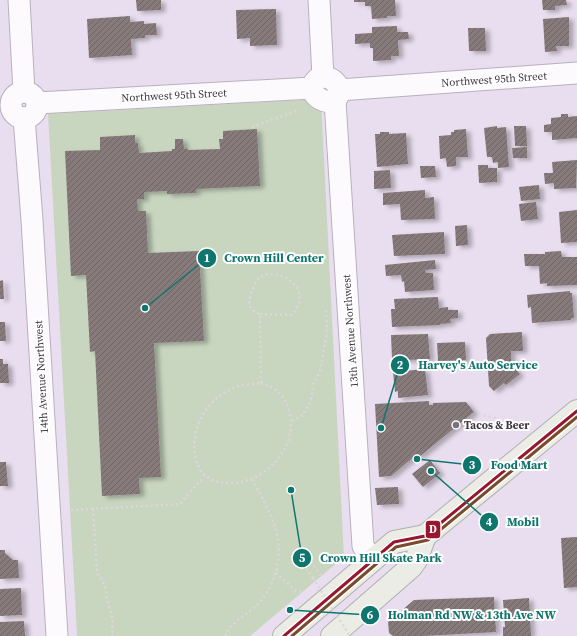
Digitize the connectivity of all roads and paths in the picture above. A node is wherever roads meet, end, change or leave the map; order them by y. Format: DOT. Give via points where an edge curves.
graph roads {
  1 [pos="19,0"];
  2 [pos="319,0"];
  3 [pos="577,73"];
  4 [pos="318,82"];
  5 [pos="337,95"];
  6 [pos="19,105"];
  7 [pos="304,108"];
  8 [pos="252,127"];
  9 [pos="326,303"];
  10 [pos="260,314"];
  11 [pos="261,383"];
  12 [pos="577,410"];
  13 [pos="484,415"];
  14 [pos="496,418"];
  15 [pos="292,421"];
  16 [pos="204,476"];
  17 [pos="252,479"];
  18 [pos="93,509"];
  19 [pos="71,510"];
  20 [pos="425,536"];
  21 [pos="372,560"];
  22 [pos="276,573"];
  23 [pos="323,578"];
  24 [pos="306,592"];
  25 [pos="57,636"];
  26 [pos="112,636"];
  27 [pos="225,636"];
  28 [pos="284,636"];
  29 [pos="332,636"];
  30 [pos="350,636"];
  1 -- 6 [label="street, 14th Avenue Northwest"];
  2 -- 4 [label="street"];
  3 -- 5 [label="street, Northwest 95th Street"];
  4 -- 5 [label="street" via="333,80 338,85"];
  4 -- 6 [label="street, Northwest 95th Street"];
  5 -- 21 [label="street, 13th Avenue Northwest" via="363,546"];
  6 -- 25 [label="street, 14th Avenue Northwest" via="32,220"];
  7 -- 8 [label="path"];
  9 -- 15 [label="path" via="327,332 320,371 313,384 309,406 303,415"];
  10 -- 10 [label="path" via="254,312 248,299 257,279 272,274 290,280 298,290 298,309 291,315"];
  10 -- 11 [label="path"];
  11 -- 15 [label="path" via="272,387 280,394 287,403"];
  11 -- 16 [label="path" via="239,386 227,391 207,408 200,419 194,446 197,465"];
  12 -- 20 [label="main road"];
  13 -- 14 [label="path"];
  15 -- 17 [label="path" via="291,433 283,453 265,472"];
  16 -- 17 [label="path" via="224,483"];
  16 -- 18 [label="path" via="180,504"];
  17 -- 22 [label="path" via="274,525 278,561"];
  18 -- 19 [label="path"];
  18 -- 26 [label="path" via="97,573 105,585 112,620"];
  20 -- 21 [label="main road" via="394,542"];
  20 -- 29 [label="main road" via="411,567"];
  21 -- 28 [label="main road"];
  22 -- 24 [label="path" via="296,591"];
  22 -- 27 [label="path" via="265,596 236,621"];
  23 -- 30 [label="path, bridge" via="306,554 300,559"];
}
